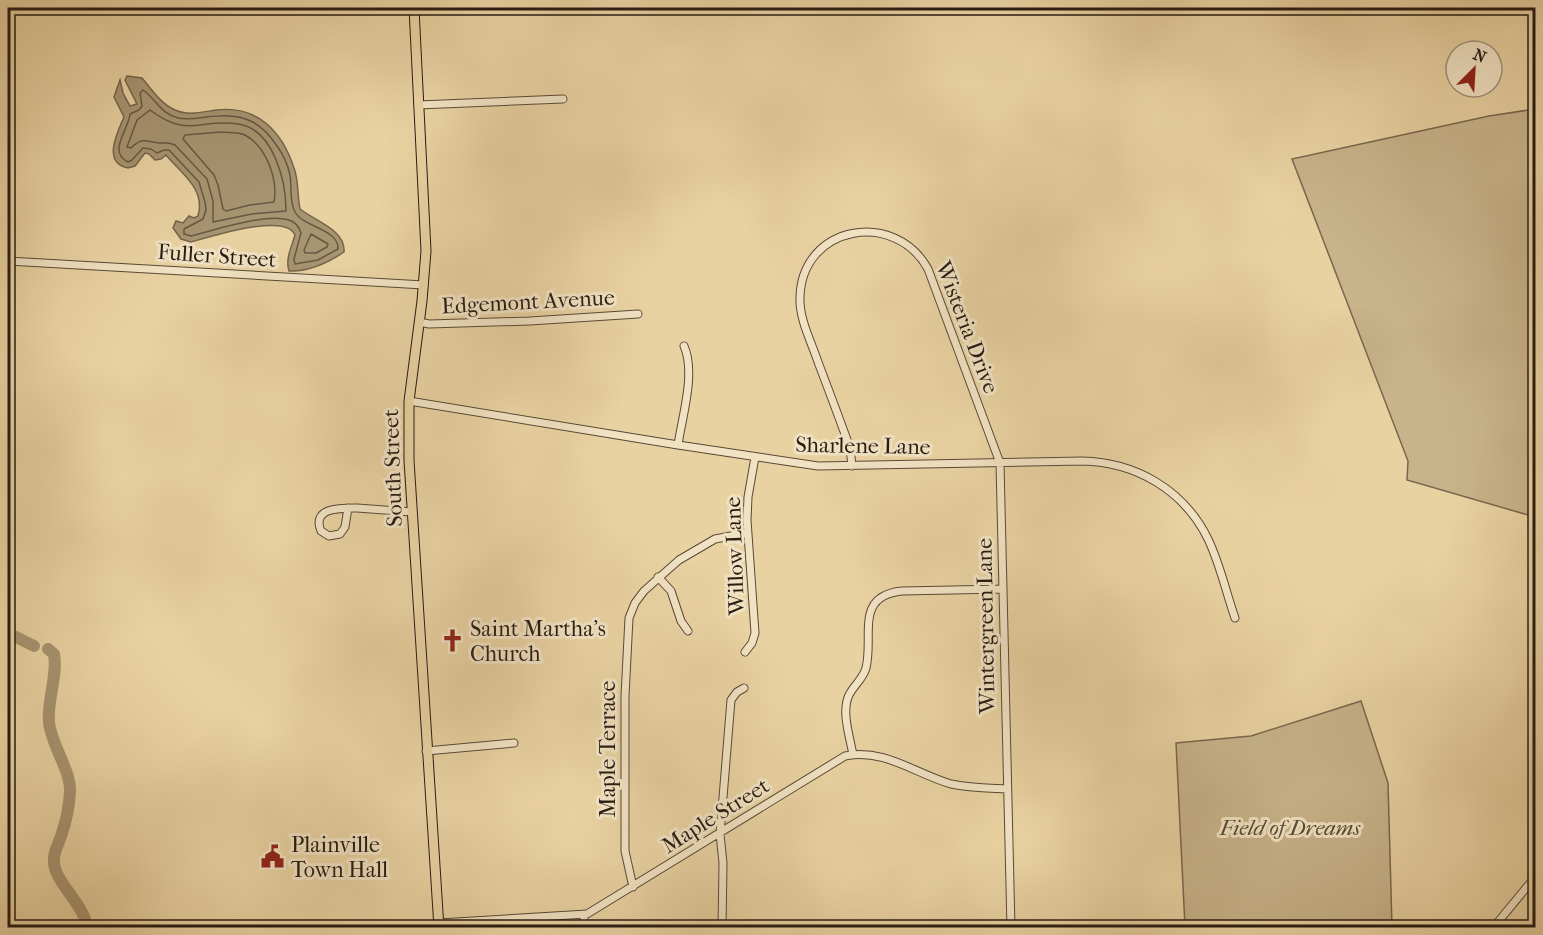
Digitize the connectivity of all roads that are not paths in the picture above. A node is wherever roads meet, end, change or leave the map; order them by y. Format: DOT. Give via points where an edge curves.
graph roads {
  1 [pos="414,8"];
  2 [pos="563,99"];
  3 [pos="418,105"];
  4 [pos="8,261"];
  5 [pos="424,285"];
  6 [pos="638,314"];
  7 [pos="419,322"];
  8 [pos="684,346"];
  9 [pos="409,401"];
  10 [pos="678,445"];
  11 [pos="755,457"];
  12 [pos="1000,463"];
  13 [pos="852,466"];
  14 [pos="348,508"];
  15 [pos="412,512"];
  16 [pos="747,533"];
  17 [pos="658,577"];
  18 [pos="1003,589"];
  19 [pos="1234,618"];
  20 [pos="688,631"];
  21 [pos="745,652"];
  22 [pos="744,688"];
  23 [pos="514,743"];
  24 [pos="426,751"];
  25 [pos="853,754"];
  26 [pos="1007,789"];
  27 [pos="720,834"];
  28 [pos="1536,876"];
  29 [pos="633,887"];
  30 [pos="585,914"];
  31 [pos="439,925"];
  32 [pos="584,927"];
  33 [pos="722,927"];
  34 [pos="1011,927"];
  35 [pos="1493,927"];
  1 -- 3 [label="main road, South Street"];
  2 -- 3 [label="street"];
  3 -- 5 [label="main road, South Street" via="426,251"];
  4 -- 5 [label="street, Fuller Street"];
  5 -- 7 [label="main road, South Street"];
  6 -- 7 [label="street, Edgemont Avenue" via="530,321"];
  7 -- 9 [label="main road, South Street"];
  8 -- 10 [label="street" via="690,370"];
  9 -- 10 [label="street, Sharlene Lane"];
  9 -- 15 [label="main road, South Street"];
  10 -- 11 [label="street, Sharlene Lane"];
  11 -- 13 [label="street, Sharlene Lane" via="818,466"];
  11 -- 16 [label="street, Willow Lane"];
  12 -- 13 [label="street, Sharlene Lane"];
  12 -- 13 [label="street, Wisteria Drive" via="924,262 900,240 868,231 843,236 823,248 808,267 800,290 803,320 850,448"];
  12 -- 18 [label="street, Wintergreen Lane"];
  12 -- 19 [label="street, Sharlene Lane" via="1104,462 1134,470 1164,486 1188,508 1208,538"];
  14 -- 14 [label="street" via="327,511 320,517 321,531 329,536 338,535 345,527"];
  14 -- 15 [label="street"];
  15 -- 24 [label="main road, South Street"];
  16 -- 17 [label="street, Maple Terrace" via="707,543"];
  16 -- 21 [label="street, Willow Lane" via="754,633"];
  17 -- 20 [label="street" via="671,591"];
  17 -- 29 [label="street, Maple Terrace" via="635,603 627,626 625,851"];
  18 -- 25 [label="street" via="895,592 880,597 868,623 866,668 846,706"];
  18 -- 26 [label="street, Wintergreen Lane"];
  22 -- 27 [label="street" via="731,700"];
  23 -- 24 [label="street"];
  24 -- 31 [label="main road, South Street"];
  25 -- 26 [label="street" via="884,758 952,784"];
  25 -- 27 [label="street, Maple Street" via="830,764"];
  26 -- 34 [label="street, Wintergreen Lane"];
  27 -- 29 [label="street, Maple Street"];
  27 -- 33 [label="street"];
  28 -- 35 [label="street"];
  29 -- 30 [label="street, Maple Street"];
  30 -- 31 [label="street, Maple Street"];
  30 -- 32 [label="street"];
}
